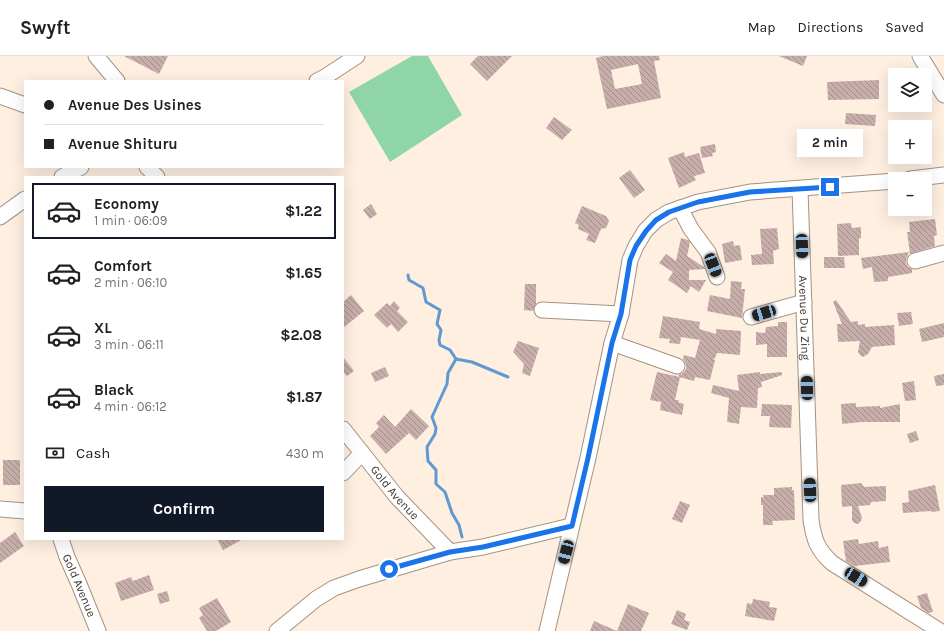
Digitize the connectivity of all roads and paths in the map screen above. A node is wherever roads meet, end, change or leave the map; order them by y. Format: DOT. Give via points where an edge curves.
graph roads {
  1 [pos="96,56"];
  2 [pos="358,56"];
  3 [pos="920,56"];
  4 [pos="116,80"];
  5 [pos="319,80"];
  6 [pos="944,95"];
  7 [pos="0,96"];
  8 [pos="24,104"];
  9 [pos="79,168"];
  10 [pos="148,168"];
  11 [pos="64,176"];
  12 [pos="155,176"];
  13 [pos="944,177"];
  14 [pos="932,178"];
  15 [pos="888,182"];
  16 [pos="800,189"];
  17 [pos="24,200"];
  18 [pos="680,208"];
  19 [pos="0,217"];
  20 [pos="944,252"];
  21 [pos="915,261"];
  22 [pos="717,277"];
  23 [pos="804,302"];
  24 [pos="542,310"];
  25 [pos="621,314"];
  26 [pos="751,317"];
  27 [pos="612,343"];
  28 [pos="677,366"];
  29 [pos="344,430"];
  30 [pos="362,453"];
  31 [pos="344,472"];
  32 [pos="0,509"];
  33 [pos="24,511"];
  34 [pos="572,526"];
  35 [pos="61,540"];
  36 [pos="450,552"];
  37 [pos="98,631"];
  38 [pos="278,631"];
  39 [pos="547,631"];
  40 [pos="940,631"];
  1 -- 4 [label="street"];
  2 -- 5 [label="street"];
  3 -- 6 [label="street"];
  7 -- 8 [label="street"];
  9 -- 11 [label="street"];
  10 -- 12 [label="street"];
  13 -- 14 [label="street"];
  15 -- 16 [label="street"];
  16 -- 18 [label="street" via="731,195"];
  16 -- 23 [label="street, Avenue Du Zing"];
  17 -- 19 [label="street"];
  18 -- 22 [label="street" via="708,252"];
  18 -- 25 [label="street" via="656,220 636,246 630,260"];
  20 -- 21 [label="street"];
  23 -- 26 [label="street"];
  23 -- 40 [label="street, Avenue Du Zing" via="811,520 818,547 832,563"];
  24 -- 25 [label="street"];
  25 -- 27 [label="street"];
  27 -- 28 [label="street"];
  27 -- 34 [label="street"];
  29 -- 30 [label="street, Gold Avenue"];
  30 -- 31 [label="street"];
  30 -- 36 [label="street, Gold Avenue" via="397,497"];
  32 -- 33 [label="street"];
  34 -- 36 [label="street"];
  34 -- 39 [label="street"];
  35 -- 37 [label="street, Gold Avenue"];
  36 -- 38 [label="street" via="334,588 316,599"];
}
